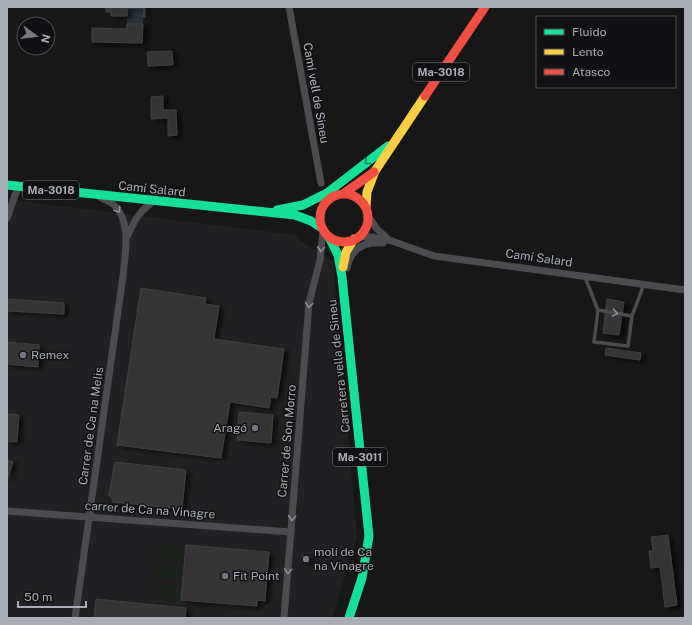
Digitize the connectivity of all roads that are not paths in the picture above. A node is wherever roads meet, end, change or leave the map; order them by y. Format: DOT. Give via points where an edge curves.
graph roads {
  1 [pos="289,7"];
  2 [pos="485,7"];
  3 [pos="398,138"];
  4 [pos="375,171"];
  5 [pos="321,183"];
  6 [pos="7,185"];
  7 [pos="18,187"];
  8 [pos="343,194"];
  9 [pos="94,195"];
  10 [pos="154,201"];
  11 [pos="322,207"];
  12 [pos="366,207"];
  13 [pos="258,212"];
  14 [pos="295,215"];
  15 [pos="368,217"];
  16 [pos="7,218"];
  17 [pos="324,232"];
  18 [pos="127,237"];
  19 [pos="356,238"];
  20 [pos="392,241"];
  21 [pos="403,245"];
  22 [pos="584,276"];
  23 [pos="342,277"];
  24 [pos="644,284"];
  25 [pos="685,290"];
  26 [pos="344,293"];
  27 [pos="598,310"];
  28 [pos="632,316"];
  29 [pos="7,511"];
  30 [pos="89,517"];
  31 [pos="291,532"];
  32 [pos="75,618"];
  33 [pos="284,618"];
  34 [pos="349,618"];
  1 -- 5 [label="street, Camí vell de Sineu"];
  2 -- 3 [label="main road, Ma-3018"];
  3 -- 4 [label="main road, Ma-3018"];
  3 -- 13 [label="main road, one-way" via="343,182 315,200 304,205"];
  4 -- 8 [label="main road, Ma-3018"];
  4 -- 12 [label="main road, Ma-3018" via="367,192"];
  6 -- 7 [label="main road, Camí Salard / Ma-3018"];
  7 -- 9 [label="main road, Camí Salard / Ma-3018"];
  7 -- 16 [label="street"];
  8 -- 11 [label="main road, Ma-3018" via="330,198"];
  8 -- 12 [label="main road" via="355,196"];
  9 -- 10 [label="main road, Camí Salard / Ma-3018"];
  9 -- 18 [label="street, Carrer de Ca na Melis, one-way" via="113,204 121,213"];
  10 -- 13 [label="main road, Camí Salard / Ma-3018"];
  10 -- 18 [label="street, Carrer de Ca na Melis" via="136,217"];
  11 -- 14 [label="main road, Camí Salard / Ma-3018"];
  11 -- 17 [label="main road" via="320,217"];
  12 -- 15 [label="main road, Ma-3018"];
  13 -- 14 [label="main road, Camí Salard / Ma-3018"];
  14 -- 17 [label="main road, Camí Salard / Ma-3018" via="311,221"];
  15 -- 19 [label="main road" via="367,226"];
  15 -- 20 [label="street, Camí Salard" via="380,233"];
  17 -- 19 [label="main road, Ma-3018" via="341,241"];
  17 -- 23 [label="main road, Carretera vella de Sineu / Ma-3011" via="338,255"];
  17 -- 31 [label="street, Carrer de Son Morro, one-way" via="309,303"];
  18 -- 30 [label="street, Carrer de Ca na Melis"];
  19 -- 20 [label="street, Camí Salard" via="372,237"];
  19 -- 23 [label="main road, Carretera vella de Sineu / Ma-3011" via="348,246 344,257"];
  20 -- 21 [label="street, Camí Salard"];
  21 -- 22 [label="street, Camí Salard" via="434,256"];
  21 -- 26 [label="street" via="368,243 358,248 352,254 348,266"];
  22 -- 24 [label="street, Camí Salard"];
  22 -- 27 [label="lane"];
  23 -- 26 [label="main road, Carretera vella de Sineu / Ma-3011"];
  24 -- 25 [label="street, Camí Salard"];
  24 -- 28 [label="lane"];
  26 -- 34 [label="main road, Carretera vella de Sineu / Ma-3011" via="368,536 362,578"];
  27 -- 28 [label="lane, one-way"];
  27 -- 28 [label="lane" via="594,342 628,346"];
  29 -- 30 [label="street, carrer de Ca na Vinagre"];
  30 -- 31 [label="street, carrer de Ca na Vinagre"];
  30 -- 32 [label="street, Carrer de Ca na Melis"];
  31 -- 33 [label="street, Carrer de Son Morro, one-way"];
}
